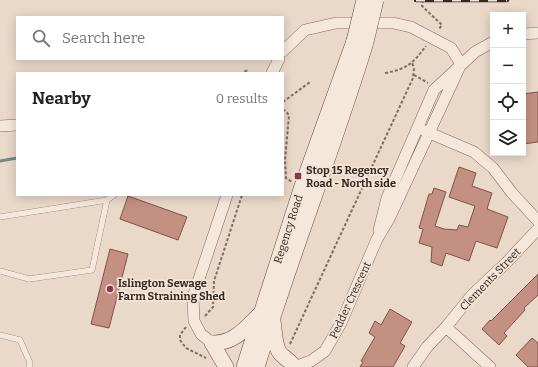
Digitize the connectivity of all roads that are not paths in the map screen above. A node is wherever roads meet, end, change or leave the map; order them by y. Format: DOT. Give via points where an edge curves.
graph roads {
  1 [pos="364,0"];
  2 [pos="376,0"];
  3 [pos="538,33"];
  4 [pos="526,34"];
  5 [pos="360,42"];
  6 [pos="490,44"];
  7 [pos="284,50"];
  8 [pos="278,60"];
  9 [pos="461,64"];
  10 [pos="272,72"];
  11 [pos="16,125"];
  12 [pos="0,126"];
  13 [pos="418,128"];
  14 [pos="431,133"];
  15 [pos="113,196"];
  16 [pos="227,196"];
  17 [pos="107,200"];
  18 [pos="0,217"];
  19 [pos="538,221"];
  20 [pos="538,229"];
  21 [pos="377,238"];
  22 [pos="0,271"];
  23 [pos="266,316"];
  24 [pos="446,327"];
  25 [pos="0,335"];
  26 [pos="212,343"];
  27 [pos="29,367"];
  28 [pos="226,367"];
  29 [pos="244,367"];
  30 [pos="257,367"];
  31 [pos="294,367"];
  32 [pos="414,367"];
  33 [pos="490,367"];
  1 -- 5 [label="main road, Regency Road, bridge"];
  2 -- 5 [label="main road, Regency Road, bridge"];
  3 -- 4 [label="street"];
  5 -- 23 [label="main road, Regency Road" via="302,186"];
  5 -- 23 [label="main road, Regency Road" via="347,105"];
  6 -- 9 [label="street"];
  7 -- 9 [label="street" via="305,30 336,23 393,23 411,27 451,48"];
  8 -- 10 [label="street"];
  9 -- 13 [label="street, Pedder Crescent" via="434,90"];
  9 -- 14 [label="street, Pedder Crescent"];
  11 -- 12 [label="street"];
  13 -- 14 [label="street"];
  13 -- 21 [label="street, Pedder Crescent" via="387,198"];
  14 -- 19 [label="street" via="474,152 494,168 512,193"];
  14 -- 21 [label="street, Pedder Crescent" via="390,220"];
  15 -- 17 [label="lane"];
  16 -- 26 [label="street" via="193,297 194,321 201,334"];
  17 -- 18 [label="lane"];
  17 -- 22 [label="lane" via="92,270 29,279"];
  20 -- 24 [label="street, Clements Street" via="472,295"];
  21 -- 31 [label="street, Pedder Crescent" via="341,323 325,351 311,361"];
  23 -- 26 [label="main road" via="232,340"];
  23 -- 29 [label="main road, Regency Road"];
  23 -- 30 [label="main road, Regency Road"];
  23 -- 31 [label="main road" via="278,350"];
  24 -- 32 [label="street, Clements Street" via="427,347"];
  24 -- 33 [label="street"];
  25 -- 27 [label="lane" via="20,340 30,363"];
  26 -- 28 [label="main road"];
}
